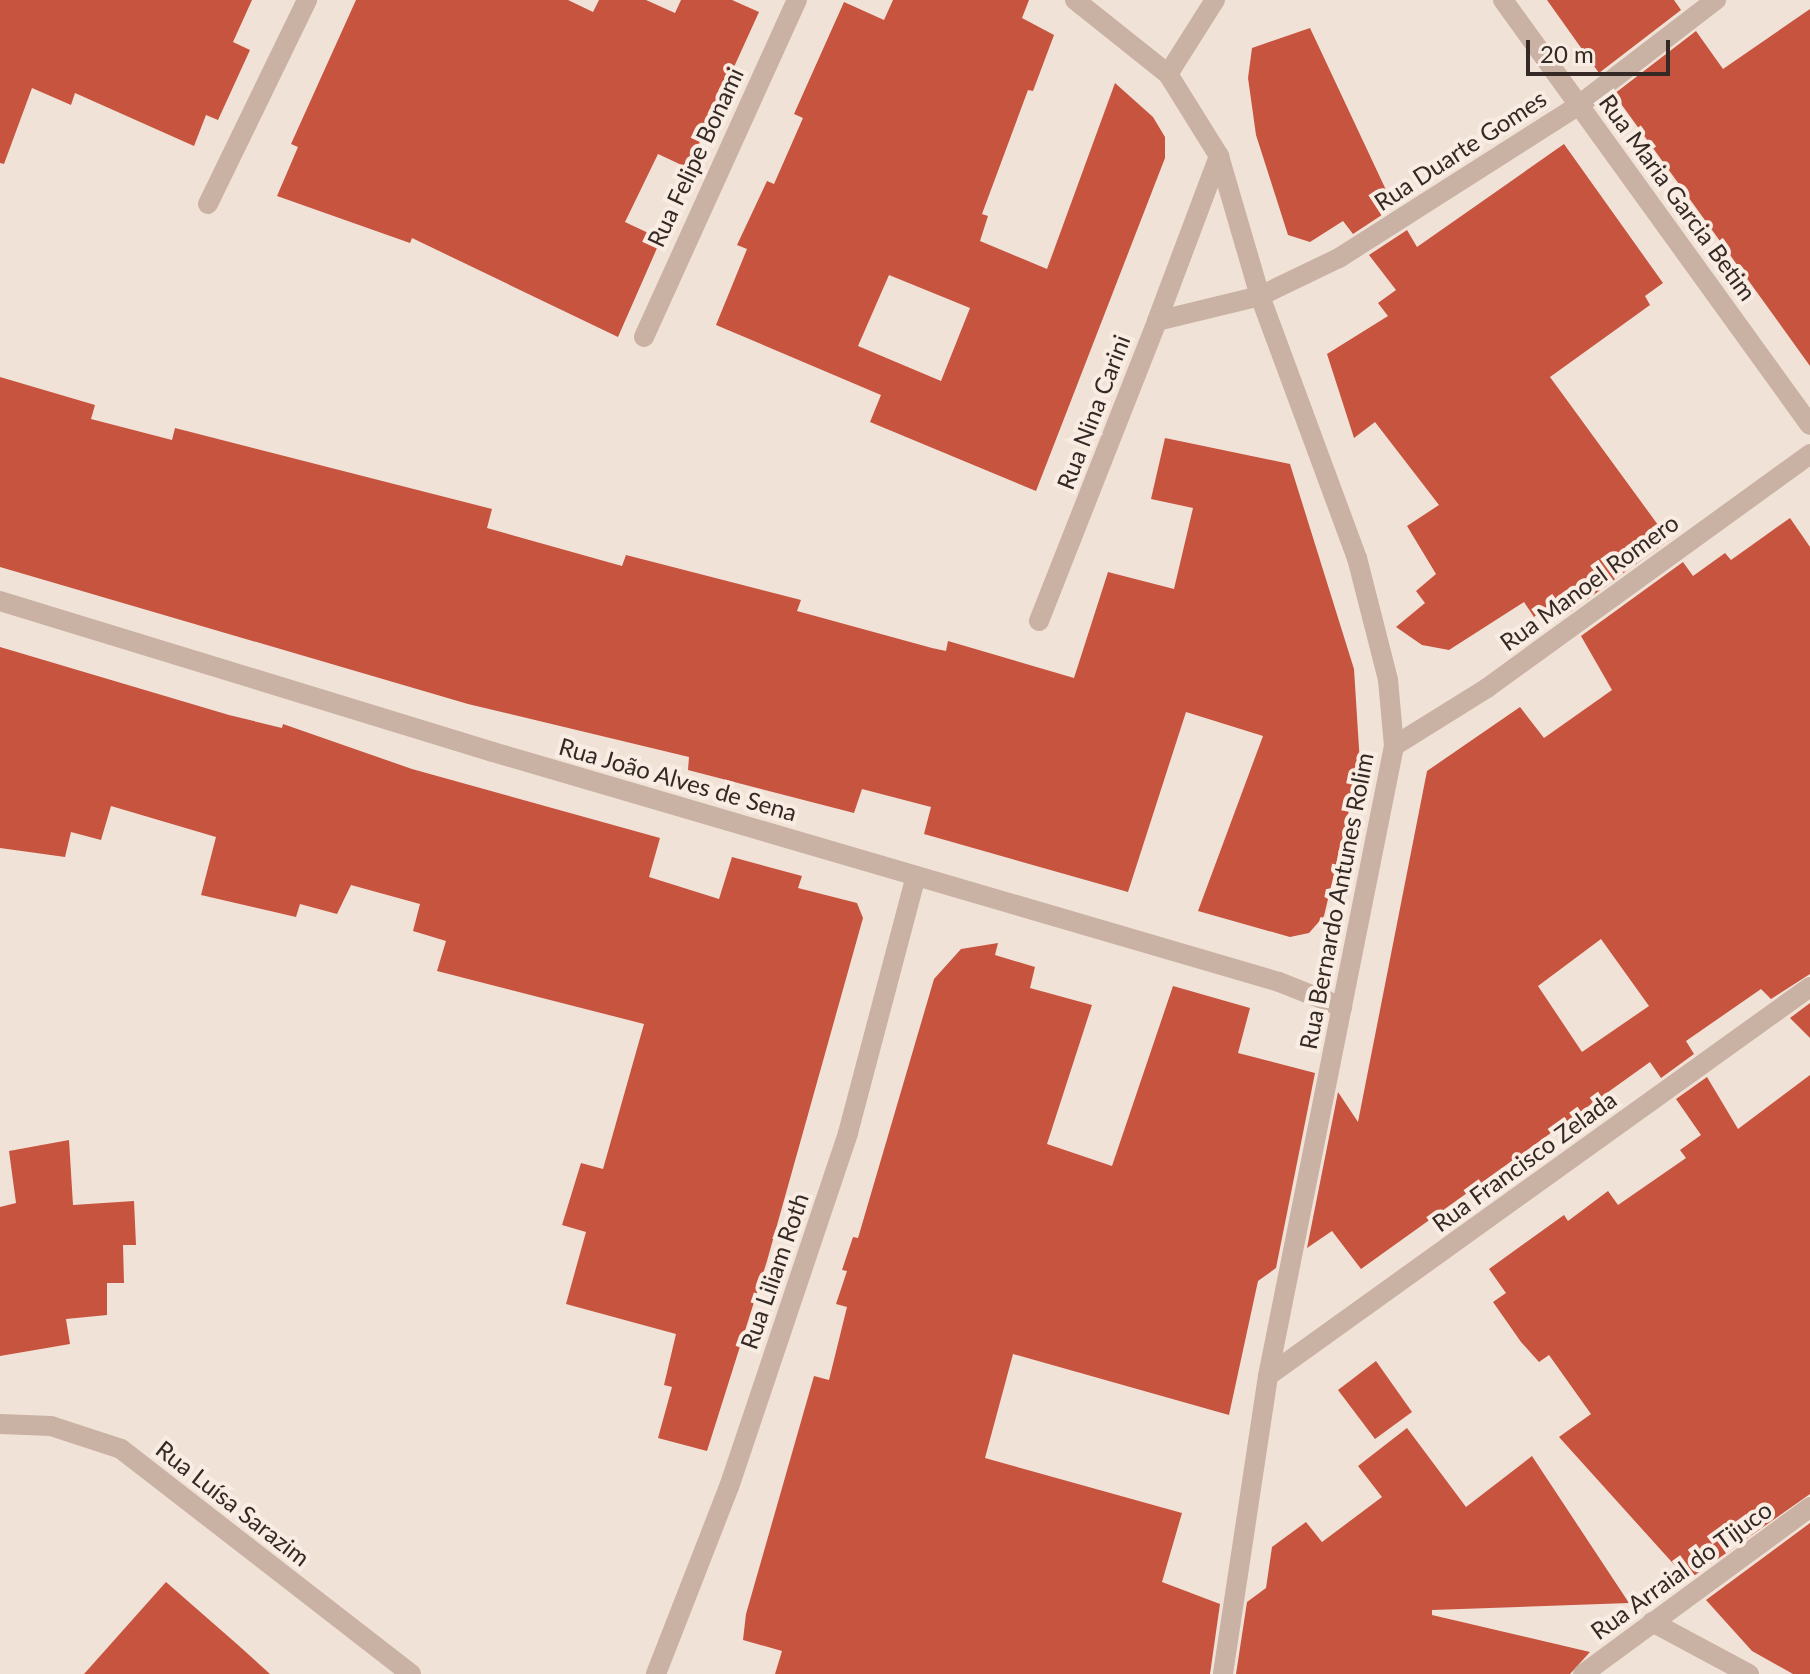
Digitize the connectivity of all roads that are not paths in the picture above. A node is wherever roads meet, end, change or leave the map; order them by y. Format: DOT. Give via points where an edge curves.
graph roads {
  1 [pos="307,0"];
  2 [pos="797,0"];
  3 [pos="1075,0"];
  4 [pos="1215,0"];
  5 [pos="1503,0"];
  6 [pos="1716,0"];
  7 [pos="1168,74"];
  8 [pos="1579,105"];
  9 [pos="1219,156"];
  10 [pos="208,204"];
  11 [pos="1260,296"];
  12 [pos="1157,321"];
  13 [pos="644,337"];
  14 [pos="1810,425"];
  15 [pos="1810,454"];
  16 [pos="0,601"];
  17 [pos="1039,621"];
  18 [pos="1394,746"];
  19 [pos="916,876"];
  20 [pos="1810,987"];
  21 [pos="1342,1007"];
  22 [pos="1268,1376"];
  23 [pos="0,1424"];
  24 [pos="1810,1507"];
  25 [pos="1652,1622"];
  26 [pos="411,1674"];
  27 [pos="656,1674"];
  28 [pos="1223,1674"];
  29 [pos="1583,1674"];
  30 [pos="1749,1674"];
  1 -- 10 [label="street"];
  2 -- 13 [label="street, Rua Felipe Bonami"];
  3 -- 7 [label="street, Rua Bernardo Antunes Rolim"];
  4 -- 7 [label="street"];
  5 -- 8 [label="street, Rua Maria Garcia Betim"];
  6 -- 8 [label="street, Rua Duarte Gomes"];
  7 -- 9 [label="street, Rua Bernardo Antunes Rolim"];
  8 -- 11 [label="street, Rua Duarte Gomes" via="1339,258"];
  8 -- 14 [label="street, Rua Maria Garcia Betim"];
  9 -- 11 [label="street, Rua Bernardo Antunes Rolim"];
  9 -- 12 [label="street"];
  11 -- 12 [label="street, Rua Nina Carini"];
  11 -- 18 [label="street, Rua Bernardo Antunes Rolim" via="1357,558 1388,680"];
  12 -- 17 [label="street, Rua Nina Carini"];
  15 -- 18 [label="street, Rua Manoel Romero" via="1487,688"];
  16 -- 19 [label="street, Rua João Alves de Sena"];
  18 -- 21 [label="street, Rua Bernardo Antunes Rolim"];
  19 -- 21 [label="street, Rua João Alves de Sena" via="1279,982"];
  19 -- 27 [label="street, Rua Liliam Roth" via="848,1133 729,1487"];
  20 -- 22 [label="street, Rua Francisco Zelada"];
  21 -- 22 [label="street, Rua Bernardo Antunes Rolim"];
  22 -- 28 [label="street, Rua Bernardo Antunes Rolim"];
  23 -- 26 [label="street, Rua Luísa Sarazim" via="51,1426 121,1449"];
  24 -- 25 [label="street, Rua Arraial do Tijuco"];
  25 -- 29 [label="street, Rua Arraial do Tijuco"];
  25 -- 30 [label="street"];
}
